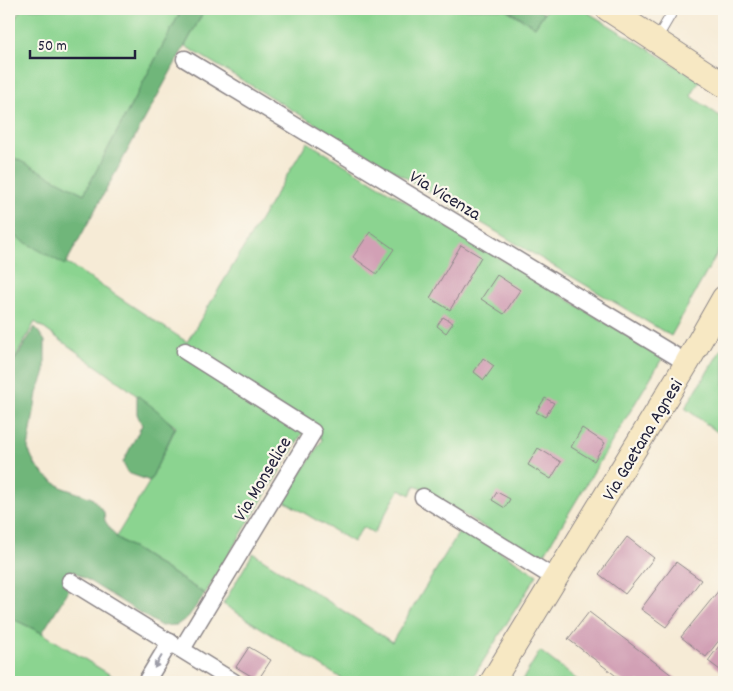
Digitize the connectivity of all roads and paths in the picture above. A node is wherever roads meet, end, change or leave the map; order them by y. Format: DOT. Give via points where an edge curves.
graph roads {
  1 [pos="608,9"];
  2 [pos="673,11"];
  3 [pos="656,40"];
  4 [pos="185,59"];
  5 [pos="724,85"];
  6 [pos="724,298"];
  7 [pos="185,351"];
  8 [pos="687,363"];
  9 [pos="423,497"];
  10 [pos="556,579"];
  11 [pos="70,581"];
  12 [pos="176,645"];
  13 [pos="146,682"];
  14 [pos="234,682"];
  15 [pos="492,682"];
  1 -- 3 [label="street"];
  2 -- 3 [label="lane"];
  3 -- 5 [label="street"];
  4 -- 8 [label="street, Via Vicenza"];
  6 -- 8 [label="street, Via Gaetana Agnesi"];
  7 -- 12 [label="street, Via Monselice" via="313,432"];
  8 -- 10 [label="street, Via Gaetana Agnesi"];
  9 -- 10 [label="street"];
  10 -- 15 [label="street, Via Gaetana Agnesi"];
  11 -- 12 [label="street"];
  12 -- 13 [label="street, Via Monselice, one-way"];
  12 -- 14 [label="street"];
}
